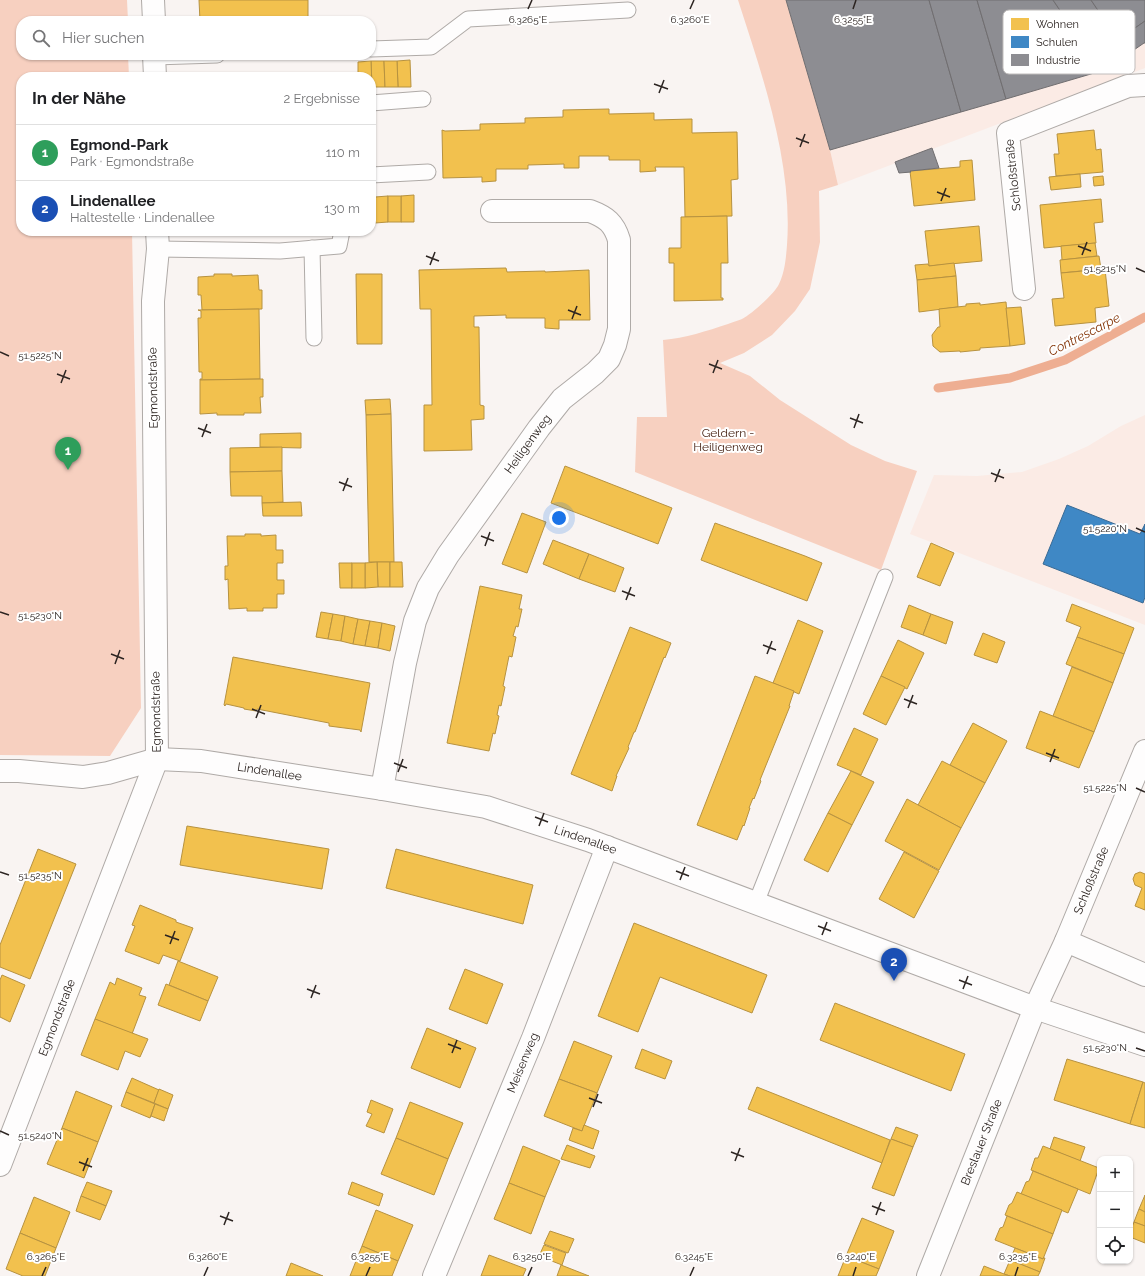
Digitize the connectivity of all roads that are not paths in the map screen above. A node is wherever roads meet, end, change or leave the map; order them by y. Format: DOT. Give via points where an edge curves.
graph roads {
  1 [pos="153,0"];
  2 [pos="628,10"];
  3 [pos="154,16"];
  4 [pos="376,49"];
  5 [pos="178,60"];
  6 [pos="154,63"];
  7 [pos="1145,85"];
  8 [pos="423,99"];
  9 [pos="376,103"];
  10 [pos="428,172"];
  11 [pos="376,175"];
  12 [pos="492,211"];
  13 [pos="341,236"];
  14 [pos="158,240"];
  15 [pos="312,248"];
  16 [pos="1024,289"];
  17 [pos="314,338"];
  18 [pos="885,576"];
  19 [pos="1145,751"];
  20 [pos="157,759"];
  21 [pos="0,770"];
  22 [pos="382,789"];
  23 [pos="607,847"];
  24 [pos="756,903"];
  25 [pos="1066,941"];
  26 [pos="1145,975"];
  27 [pos="1035,1008"];
  28 [pos="1145,1045"];
  29 [pos="0,1164"];
  30 [pos="434,1276"];
  31 [pos="928,1276"];
  1 -- 3 [label="street"];
  2 -- 4 [label="lane" via="468,19 431,47"];
  5 -- 6 [label="lane"];
  7 -- 16 [label="street, Schloßstraße" via="1128,86 1008,133"];
  8 -- 9 [label="lane"];
  10 -- 11 [label="lane"];
  12 -- 22 [label="street, Heiligenweg" via="590,211 610,222 619,240 619,329 609,359 562,399 539,428 448,555 428,588 415,621 405,663"];
  13 -- 15 [label="lane" via="339,246"];
  14 -- 15 [label="lane" via="280,251"];
  14 -- 20 [label="street, Egmondstraße" via="153,302"];
  15 -- 17 [label="lane"];
  18 -- 24 [label="lane"];
  19 -- 25 [label="street, Schloßstraße"];
  20 -- 21 [label="street, Lindenallee" via="108,773 83,777"];
  20 -- 22 [label="street, Lindenallee" via="201,761"];
  20 -- 29 [label="street, Egmondstraße"];
  22 -- 23 [label="street, Lindenallee" via="486,807"];
  23 -- 24 [label="street, Lindenallee"];
  23 -- 30 [label="street, Meisenweg" via="533,1038"];
  24 -- 27 [label="street, Lindenallee"];
  25 -- 26 [label="street"];
  25 -- 27 [label="street, Schloßstraße"];
  27 -- 28 [label="street, Lindenallee"];
  27 -- 31 [label="street, Breslauer Straße"];
}
